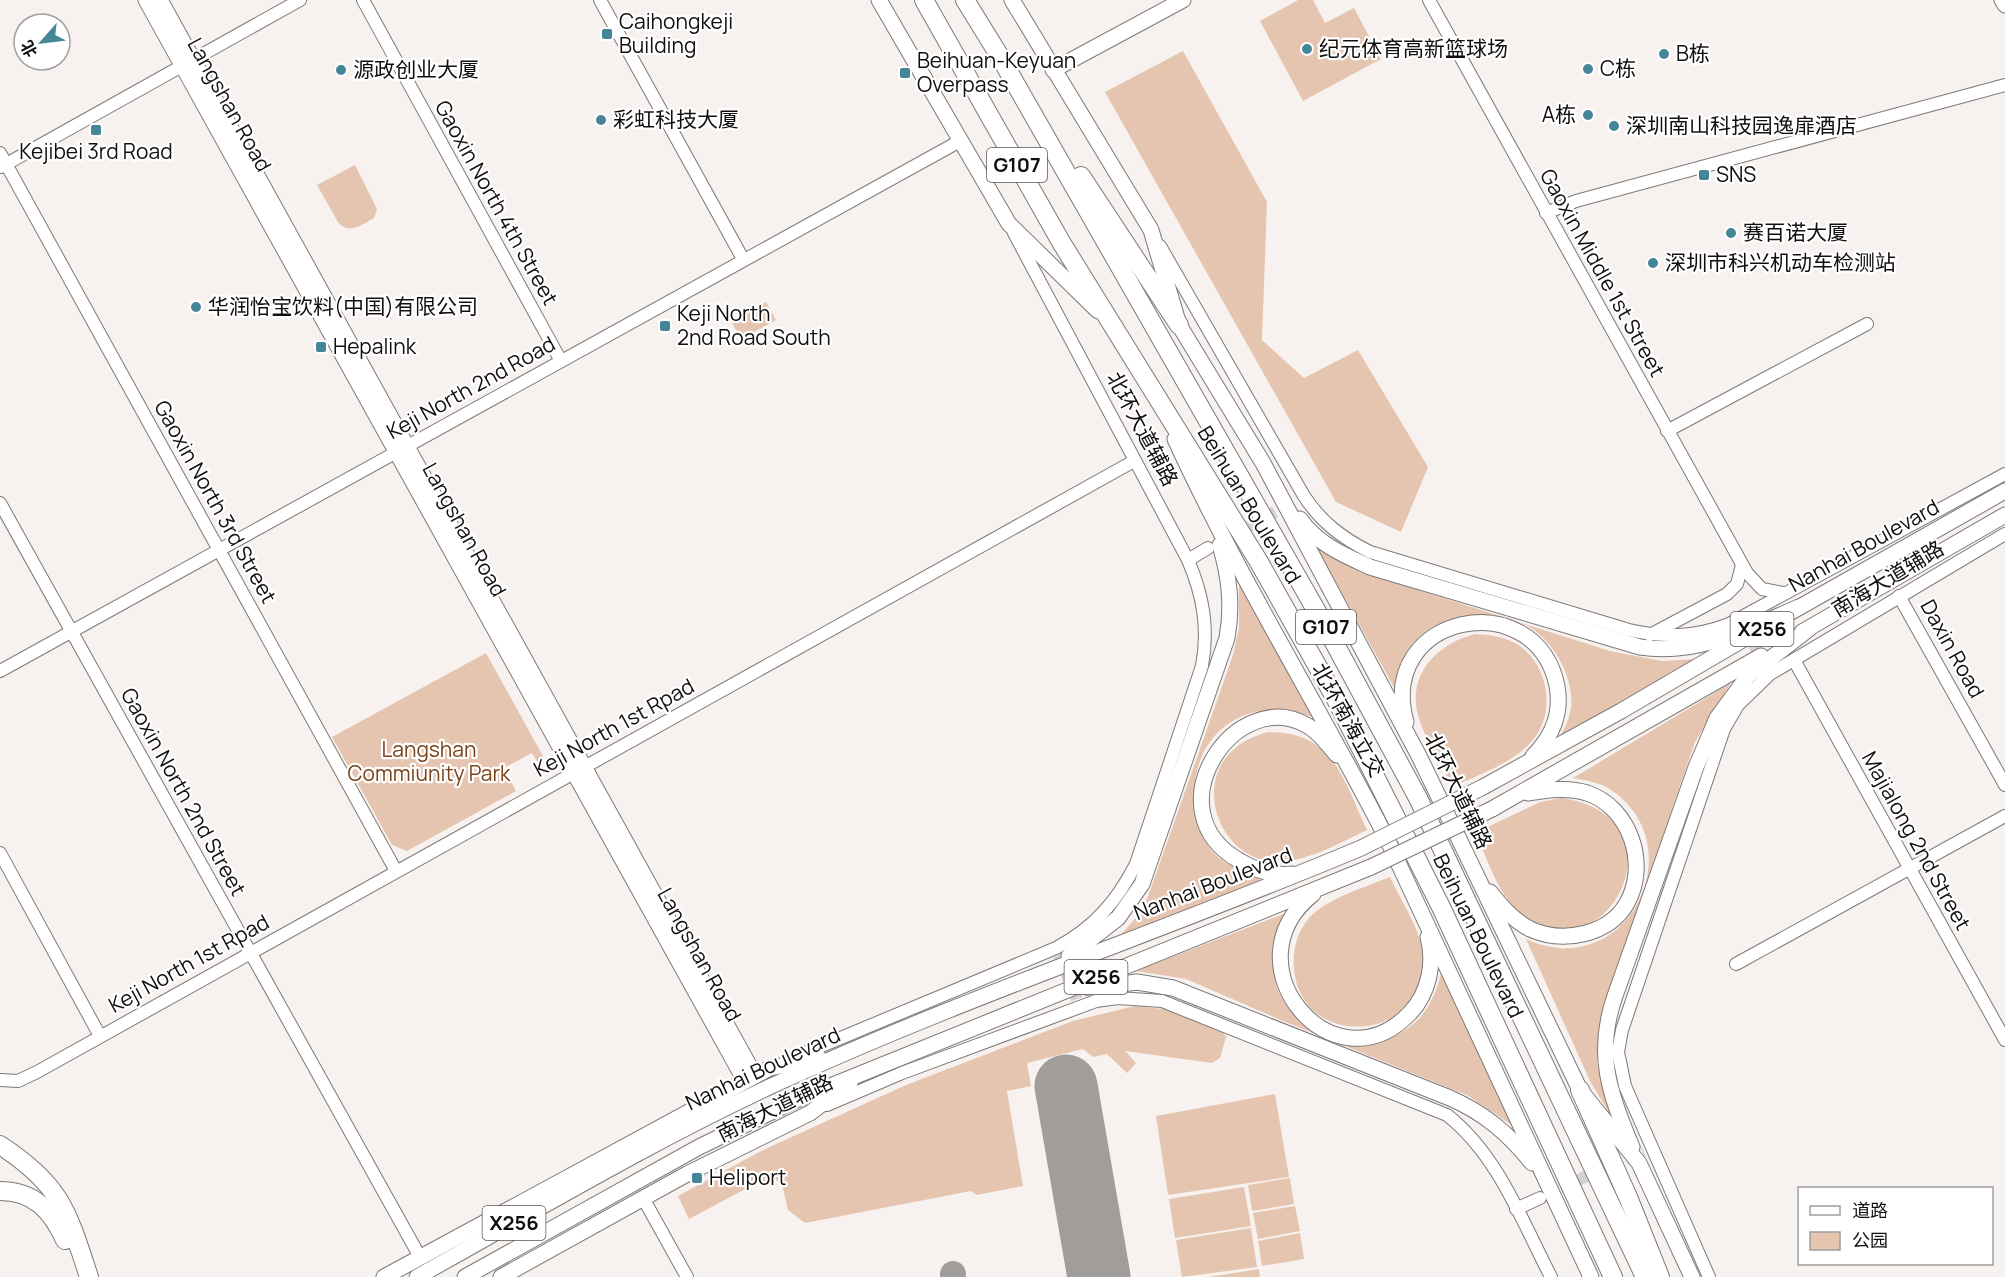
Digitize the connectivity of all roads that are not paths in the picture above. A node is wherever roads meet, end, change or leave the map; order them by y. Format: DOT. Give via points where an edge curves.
graph roads {
  1 [pos="146,0"];
  2 [pos="160,0"];
  3 [pos="300,0"];
  4 [pos="363,0"];
  5 [pos="600,0"];
  6 [pos="879,0"];
  7 [pos="924,0"];
  8 [pos="965,0"];
  9 [pos="1012,0"];
  10 [pos="1183,0"];
  11 [pos="1429,0"];
  12 [pos="2002,0"];
  13 [pos="2005,5"];
  14 [pos="999,55"];
  15 [pos="188,63"];
  16 [pos="1053,70"];
  17 [pos="2005,85"];
  18 [pos="960,141"];
  19 [pos="2,161"];
  20 [pos="1546,213"];
  21 [pos="1009,224"];
  22 [pos="1151,230"];
  23 [pos="743,260"];
  24 [pos="1867,324"];
  25 [pos="1179,325"];
  26 [pos="1115,328"];
  27 [pos="561,361"];
  28 [pos="1156,398"];
  29 [pos="1667,431"];
  30 [pos="401,449"];
  31 [pos="1134,461"];
  32 [pos="1263,463"];
  33 [pos="2005,474"];
  34 [pos="2005,491"];
  35 [pos="0,503"];
  36 [pos="2005,514"];
  37 [pos="1212,519"];
  38 [pos="2005,534"];
  39 [pos="1208,548"];
  40 [pos="219,550"];
  41 [pos="1188,560"];
  42 [pos="1742,565"];
  43 [pos="1784,593"];
  44 [pos="1899,596"];
  45 [pos="1799,607"];
  46 [pos="1810,628"];
  47 [pos="71,631"];
  48 [pos="1650,635"];
  49 [pos="1794,660"];
  50 [pos="0,671"];
  51 [pos="1419,756"];
  52 [pos="1520,768"];
  53 [pos="579,770"];
  54 [pos="1355,775"];
  55 [pos="2004,778"];
  56 [pos="1519,795"];
  57 [pos="2005,816"];
  58 [pos="0,853"];
  59 [pos="1468,860"];
  60 [pos="1910,869"];
  61 [pos="396,871"];
  62 [pos="1304,872"];
  63 [pos="1323,886"];
  64 [pos="1422,914"];
  65 [pos="250,953"];
  66 [pos="1736,964"];
  67 [pos="1008,987"];
  68 [pos="1028,1005"];
  69 [pos="100,1036"];
  70 [pos="2005,1040"];
  71 [pos="848,1052"];
  72 [pos="770,1068"];
  73 [pos="869,1068"];
  74 [pos="750,1078"];
  75 [pos="0,1080"];
  76 [pos="1580,1090"];
  77 [pos="810,1113"];
  78 [pos="640,1137"];
  79 [pos="0,1145"];
  80 [pos="1645,1153"];
  81 [pos="610,1169"];
  82 [pos="1545,1180"];
  83 [pos="0,1191"];
  84 [pos="643,1198"];
  85 [pos="1540,1198"];
  86 [pos="1516,1209"];
  87 [pos="420,1257"];
  88 [pos="78,1277"];
  89 [pos="89,1277"];
  90 [pos="384,1277"];
  91 [pos="417,1277"];
  92 [pos="465,1277"];
  93 [pos="501,1277"];
  94 [pos="687,1277"];
  95 [pos="1551,1277"];
  96 [pos="1591,1277"];
  97 [pos="1613,1277"];
  98 [pos="1644,1277"];
  99 [pos="1660,1277"];
  100 [pos="1692,1277"];
  101 [pos="1709,1277"];
  1 -- 15 [label="main road, Langshan Road"];
  2 -- 15 [label="main road, Langshan Road"];
  3 -- 15 [label="street"];
  4 -- 27 [label="street, Gaoxin North 4th Street"];
  5 -- 23 [label="street"];
  6 -- 18 [label="main road, 北环大道辅路"];
  7 -- 26 [label="highway, Beihuan Boulevard / G107" via="1061,242"];
  8 -- 14 [label="highway, Beihuan Boulevard / G107"];
  9 -- 16 [label="main road, 北环大道辅路"];
  10 -- 16 [label="main road"];
  11 -- 20 [label="street, Gaoxin Middle 1st Street"];
  12 -- 13 [label="main road"];
  14 -- 25 [label="highway"];
  14 -- 98 [label="highway, Beihuan Boulevard / G107" via="1328,631 1418,798"];
  15 -- 19 [label="street"];
  15 -- 30 [label="main road, Langshan Road"];
  16 -- 22 [label="main road, 北环大道辅路"];
  17 -- 20 [label="street" via="1576,201"];
  18 -- 21 [label="main road, 北环大道辅路"];
  18 -- 23 [label="street, Keji North 2nd Road"];
  19 -- 40 [label="street, Gaoxin North 3rd Street"];
  20 -- 29 [label="street, Gaoxin Middle 1st Street"];
  21 -- 26 [label="main road"];
  21 -- 31 [label="street, 北环大道辅路"];
  22 -- 25 [label="main road, 北环大道辅路"];
  22 -- 48 [label="street, 南海大道辅路" via="1300,498 1336,532 1370,552"];
  23 -- 27 [label="street, Keji North 2nd Road"];
  24 -- 29 [label="street"];
  25 -- 32 [label="main road, 北环大道辅路"];
  26 -- 28 [label="highway, Beihuan Boulevard / G107"];
  27 -- 30 [label="street, Keji North 2nd Road"];
  28 -- 37 [label="main road, 北环大道辅路"];
  28 -- 97 [label="highway, Beihuan Boulevard / G107" via="1259,562 1337,701 1441,907"];
  29 -- 42 [label="street, Gaoxin Middle 1st Street"];
  30 -- 40 [label="street, Keji North 2nd Road"];
  30 -- 53 [label="main road, Langshan Road"];
  31 -- 41 [label="street, 北环大道辅路"];
  31 -- 53 [label="street, Keji North 1st Rpad"];
  32 -- 45 [label="main road" via="1308,530 1349,558 1627,644 1655,649 1699,645 1729,637"];
  32 -- 51 [label="main road, 北环大道辅路"];
  33 -- 43 [label="street, 南海大道辅路"];
  34 -- 45 [label="main road, Nanhai Boulevard / X256"];
  35 -- 47 [label="street, Gaoxin North 2nd Street"];
  36 -- 46 [label="main road, Nanhai Boulevard / X256"];
  37 -- 54 [label="main road, 北环南海立交"];
  37 -- 67 [label="main road" via="1229,581 1227,638 1142,884 1118,918 1098,936"];
  38 -- 44 [label="street, 南海大道辅路"];
  39 -- 41 [label="street"];
  40 -- 47 [label="street, Keji North 2nd Road"];
  40 -- 61 [label="street, Gaoxin North 3rd Street"];
  41 -- 72 [label="street, 北环大道辅路" via="1204,604 1204,657 1136,864 1122,892 1087,929 1057,952"];
  42 -- 43 [label="street, Gaoxin Middle 1st Street" via="1762,589"];
  42 -- 48 [label="street" via="1737,584 1727,594"];
  43 -- 48 [label="street, 南海大道辅路" via="1741,622 1705,633"];
  44 -- 49 [label="street, 南海大道辅路"];
  44 -- 55 [label="street, Daxin Road"];
  45 -- 52 [label="main road, Nanhai Boulevard / X256"];
  46 -- 56 [label="main road, Nanhai Boulevard / X256"];
  46 -- 80 [label="main road" via="1748,676 1717,718 1695,767 1609,1012 1605,1030 1611,1093"];
  47 -- 50 [label="street, Keji North 2nd Road"];
  47 -- 65 [label="street, Gaoxin North 2nd Street"];
  49 -- 60 [label="street, Majialong 2nd Street"];
  49 -- 80 [label="street, 南海大道辅路" via="1768,671 1738,705 1724,729 1622,1030 1620,1070"];
  51 -- 52 [label="main road" via="1402,702 1410,662 1426,641 1449,627 1491,623 1519,632 1536,644 1548,660 1557,690 1552,730 1541,748"];
  51 -- 59 [label="main road, 北环大道辅路"];
  52 -- 62 [label="main road, Nanhai Boulevard / X256, bridge" via="1361,848"];
  53 -- 61 [label="street, Keji North 1st Rpad"];
  53 -- 74 [label="main road, Langshan Road"];
  54 -- 62 [label="main road" via="1318,734 1307,726 1285,720 1246,726 1220,747 1210,762 1201,797 1203,814 1220,846 1251,867 1287,874"];
  54 -- 64 [label="main road, 北环南海立交"];
  56 -- 59 [label="main road" via="1556,789 1580,791 1598,798 1620,818 1634,843 1636,873 1630,896 1619,914 1594,931 1578,935 1560,936 1530,929 1505,910"];
  56 -- 63 [label="main road, Nanhai Boulevard / X256, bridge"];
  57 -- 60 [label="street"];
  58 -- 69 [label="street"];
  59 -- 76 [label="main road, 北环大道辅路"];
  60 -- 66 [label="street"];
  60 -- 70 [label="street, Majialong 2nd Street"];
  61 -- 65 [label="street, Keji North 1st Rpad"];
  62 -- 67 [label="main road, Nanhai Boulevard / X256"];
  63 -- 64 [label="main road" via="1294,913 1283,933 1280,970 1285,988 1311,1022 1348,1039 1366,1039 1387,1032 1417,1006 1431,966"];
  63 -- 68 [label="main road, Nanhai Boulevard / X256"];
  64 -- 82 [label="main road"];
  65 -- 69 [label="street, Keji North 1st Rpad"];
  65 -- 87 [label="street, Gaoxin North 2nd Street"];
  67 -- 71 [label="main road, Nanhai Boulevard / X256"];
  68 -- 73 [label="main road, Nanhai Boulevard / X256"];
  68 -- 82 [label="main road" via="1120,983 1173,988 1473,1108 1507,1133"];
  69 -- 75 [label="street, Keji North 1st Rpad" via="18,1081"];
  71 -- 72 [label="main road, 南海大道辅路"];
  71 -- 81 [label="main road, Nanhai Boulevard / X256" via="721,1111"];
  72 -- 74 [label="main road, 南海大道辅路"];
  73 -- 77 [label="main road"];
  73 -- 92 [label="main road, Nanhai Boulevard / X256" via="699,1147"];
  74 -- 78 [label="main road, 南海大道辅路"];
  76 -- 80 [label="main road, 北环大道辅路"];
  76 -- 99 [label="highway"];
  77 -- 84 [label="main road, 南海大道辅路"];
  77 -- 86 [label="street, 南海大道辅路" via="1078,1002 1118,998 1162,1001 1434,1108 1476,1142"];
  78 -- 81 [label="main road"];
  78 -- 87 [label="main road, 南海大道辅路"];
  79 -- 89 [label="highway" via="37,1171 54,1190"];
  80 -- 100 [label="main road, 北环大道辅路"];
  80 -- 101 [label="street, 南海大道辅路"];
  81 -- 91 [label="main road, Nanhai Boulevard / X256"];
  82 -- 96 [label="main road"];
  83 -- 88 [label="highway" via="28,1196 48,1210 65,1240"];
  84 -- 93 [label="main road, 南海大道辅路"];
  84 -- 94 [label="street"];
  85 -- 86 [label="street"];
  86 -- 95 [label="street"];
  87 -- 90 [label="main road, 南海大道辅路"];
}
